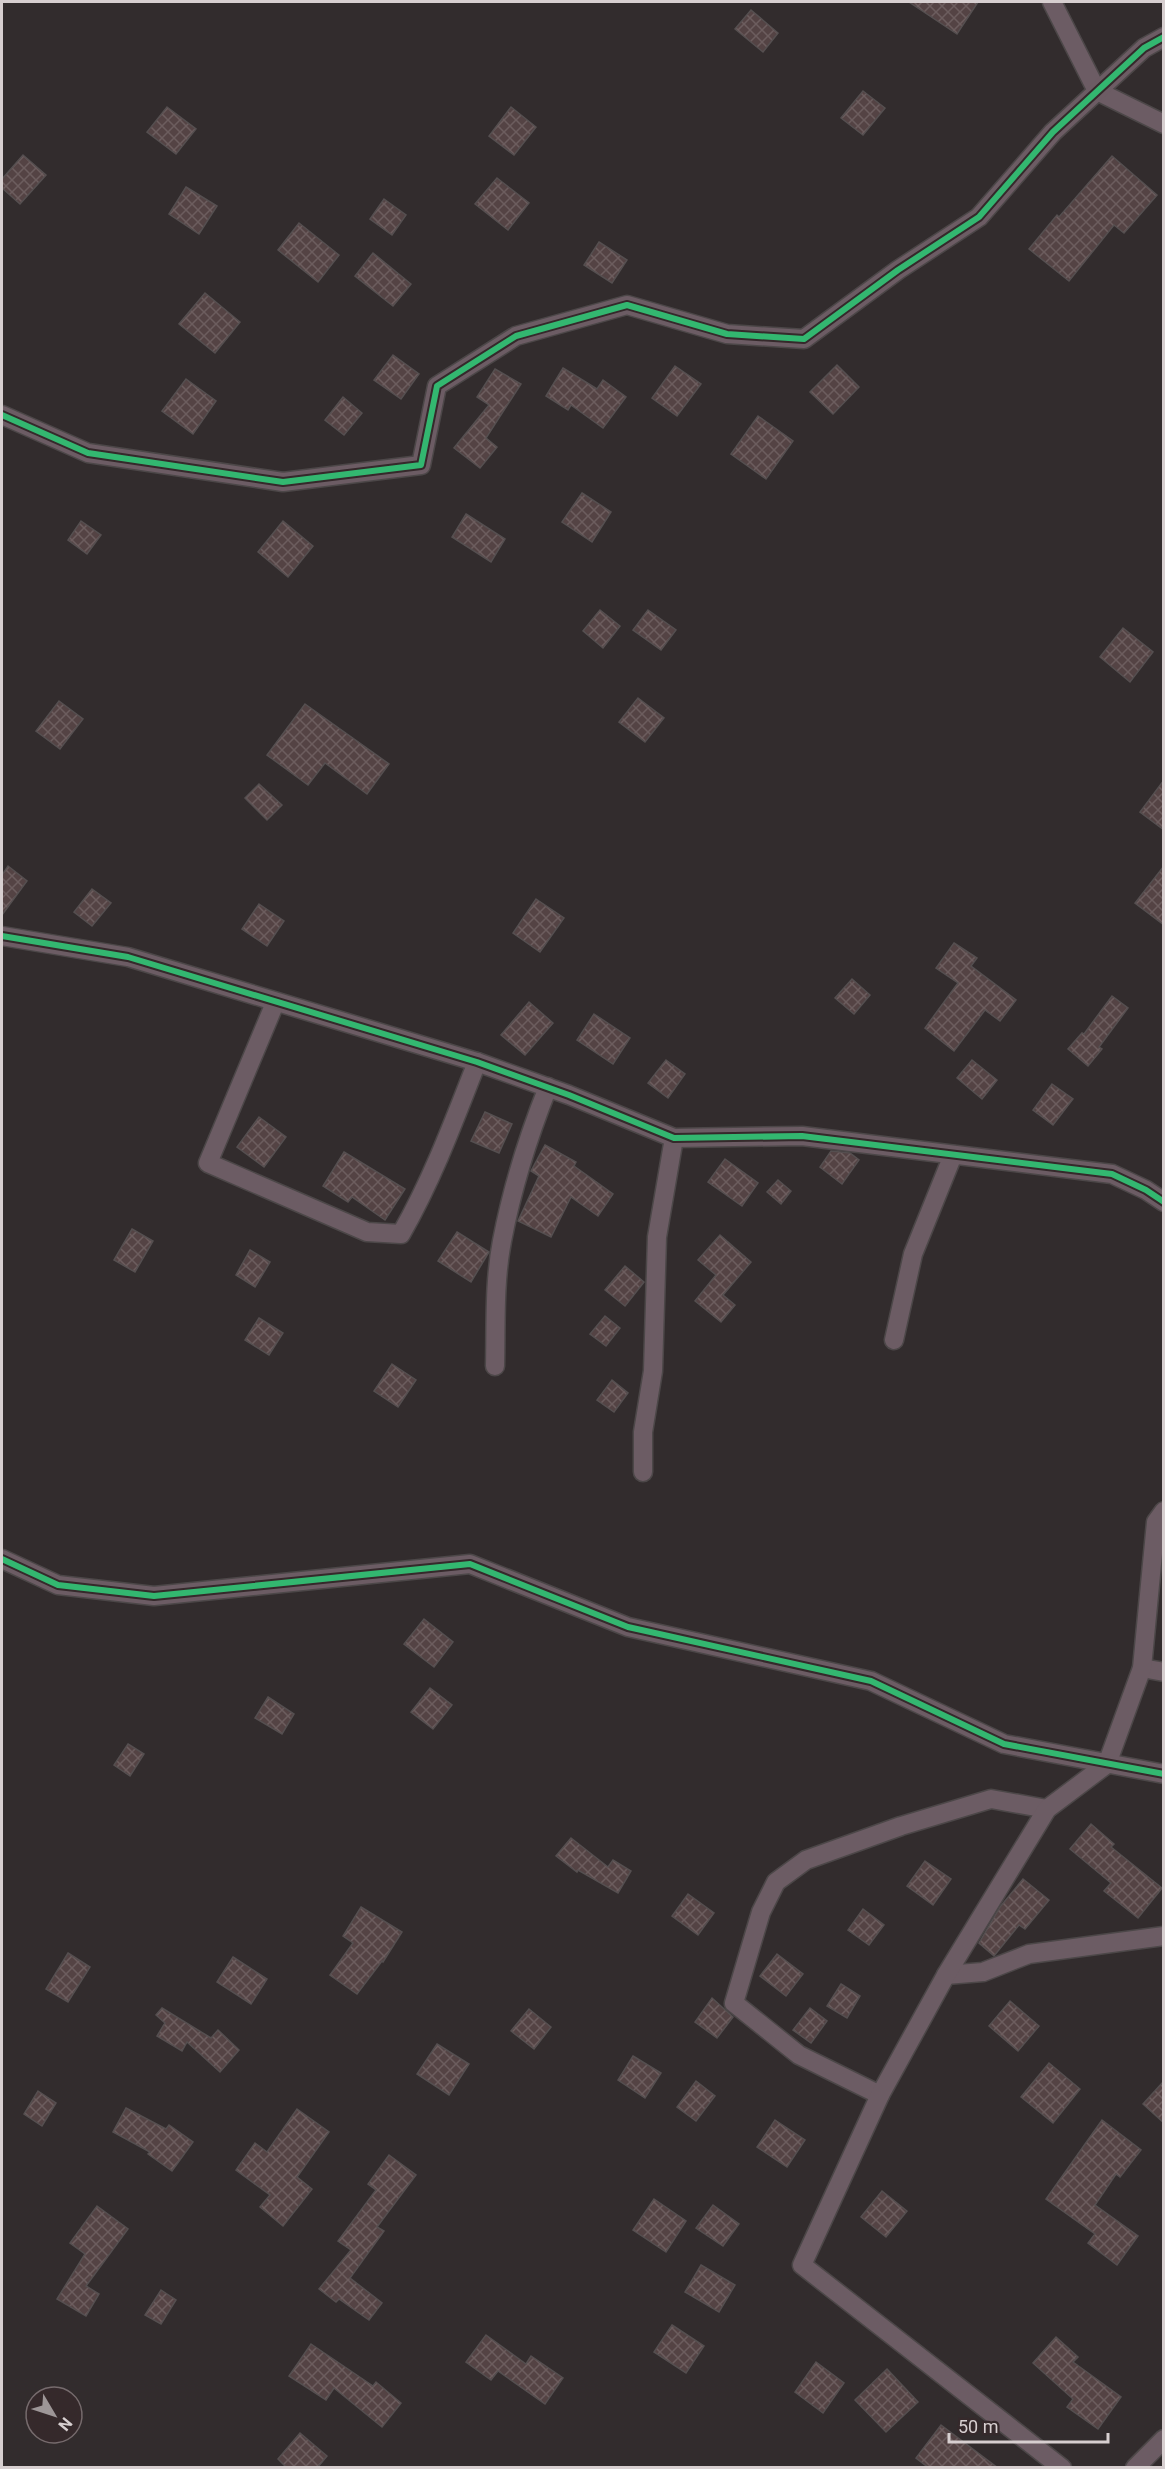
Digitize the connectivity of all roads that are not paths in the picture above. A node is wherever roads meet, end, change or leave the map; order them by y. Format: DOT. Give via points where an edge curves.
graph roads {
  1 [pos="1052,2"];
  2 [pos="1164,37"];
  3 [pos="1097,91"];
  4 [pos="1164,124"];
  5 [pos="2,415"];
  6 [pos="2,936"];
  7 [pos="275,1003"];
  8 [pos="477,1062"];
  9 [pos="548,1088"];
  10 [pos="674,1138"];
  11 [pos="953,1155"];
  12 [pos="1164,1202"];
  13 [pos="894,1340"];
  14 [pos="495,1365"];
  15 [pos="643,1472"];
  16 [pos="1161,1520"];
  17 [pos="2,1559"];
  18 [pos="1142,1668"];
  19 [pos="1164,1672"];
  20 [pos="1107,1764"];
  21 [pos="1164,1774"];
  22 [pos="1047,1809"];
  23 [pos="1164,1936"];
  24 [pos="946,1975"];
  25 [pos="880,2095"];
  26 [pos="1164,2439"];
  27 [pos="1062,2468"];
  28 [pos="1136,2468"];
  1 -- 3 [label="street"];
  2 -- 3 [label="street" via="1144,48"];
  3 -- 4 [label="street"];
  3 -- 5 [label="street" via="1053,132 979,217 804,339 727,334 627,305 516,336 437,386 421,465 283,482 88,453"];
  6 -- 7 [label="street" via="128,957"];
  7 -- 8 [label="street"];
  7 -- 8 [label="street" via="208,1163 367,1232 400,1234 417,1206"];
  8 -- 9 [label="street"];
  9 -- 10 [label="street"];
  9 -- 14 [label="street" via="529,1137 501,1243"];
  10 -- 11 [label="street" via="802,1136"];
  10 -- 15 [label="street" via="657,1237 653,1371 643,1432"];
  11 -- 12 [label="street" via="1112,1174"];
  11 -- 13 [label="street" via="913,1254"];
  16 -- 18 [label="street"];
  17 -- 20 [label="street" via="58,1585 154,1596 470,1564 628,1627 871,1681 1004,1744"];
  18 -- 19 [label="street"];
  18 -- 20 [label="street"];
  20 -- 21 [label="street"];
  20 -- 22 [label="street"];
  22 -- 24 [label="street"];
  22 -- 25 [label="street" via="991,1798 806,1860 776,1882 761,1912 734,2003 799,2055"];
  23 -- 24 [label="street" via="1029,1954 983,1972"];
  24 -- 25 [label="street"];
  25 -- 27 [label="street" via="802,2265"];
  26 -- 28 [label="street"];
}
